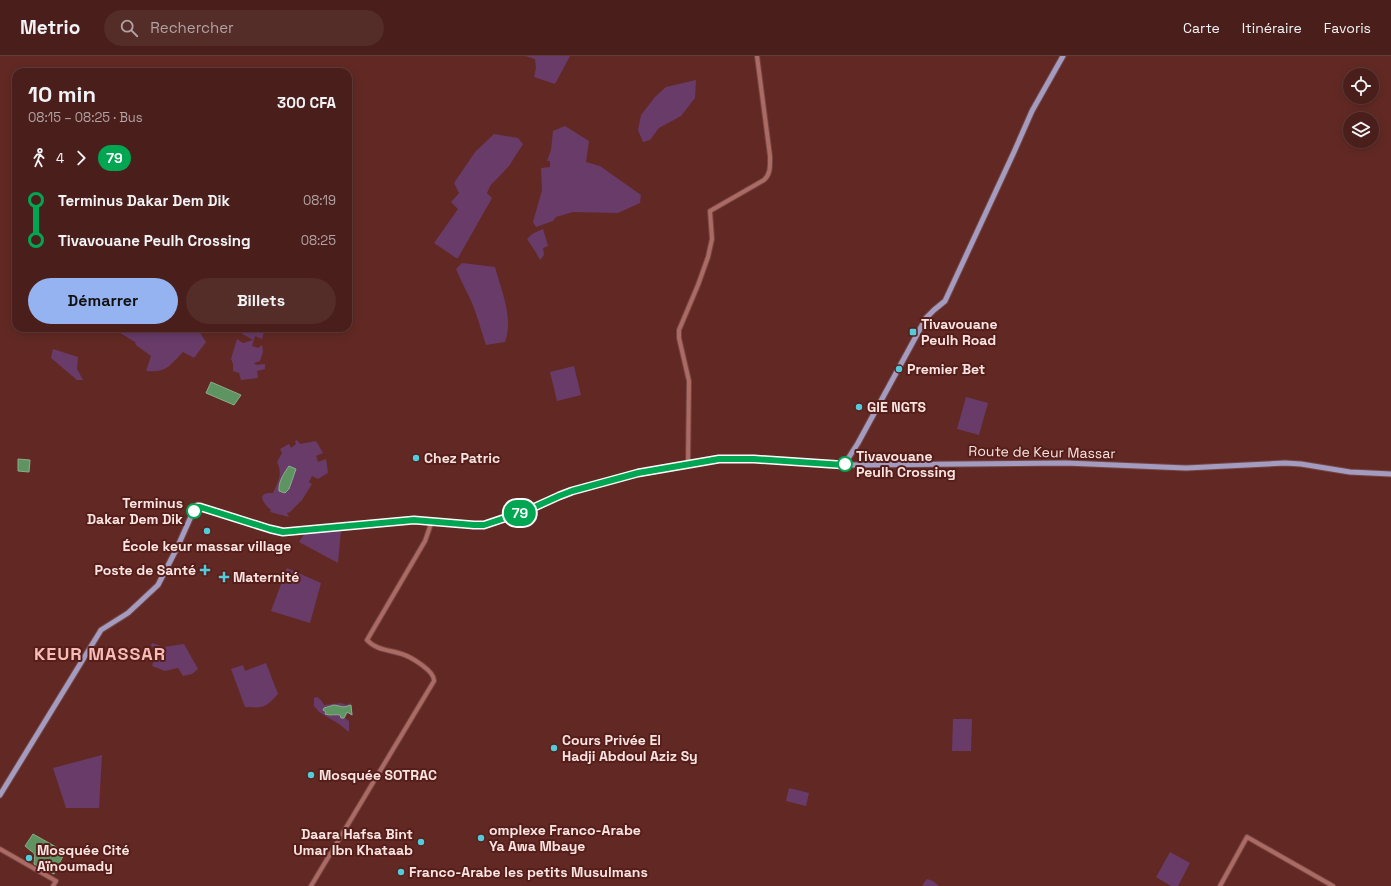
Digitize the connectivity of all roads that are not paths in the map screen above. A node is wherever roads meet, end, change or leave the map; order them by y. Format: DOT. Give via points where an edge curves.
graph roads {
  1 [pos="757,56"];
  2 [pos="1063,56"];
  3 [pos="688,464"];
  4 [pos="844,465"];
  5 [pos="1391,474"];
  6 [pos="432,521"];
  7 [pos="0,795"];
  8 [pos="0,849"];
  9 [pos="53,886"];
  10 [pos="310,886"];
  11 [pos="1220,886"];
  12 [pos="1333,886"];
  1 -- 3 [label="street" via="770,173 764,180 710,211 712,239 708,257 679,330 689,381"];
  2 -- 4 [label="main road" via="1032,111 945,301 926,319"];
  3 -- 4 [label="main road, Route de Keur Massar" via="719,459 754,459"];
  3 -- 6 [label="main road, Route de Keur Massar" via="638,473 572,491 526,511 484,525"];
  4 -- 5 [label="main road, Route de Keur Massar" via="1066,463 1186,468 1285,462 1355,472"];
  6 -- 7 [label="main road, Route de Keur Massar" via="392,521 283,532 197,507 158,585 128,613 101,630"];
  6 -- 10 [label="street" via="425,541 367,640 370,644 403,654 432,673 434,681"];
  8 -- 9 [label="street" via="56,881"];
  11 -- 12 [label="street" via="1247,837"];
}
